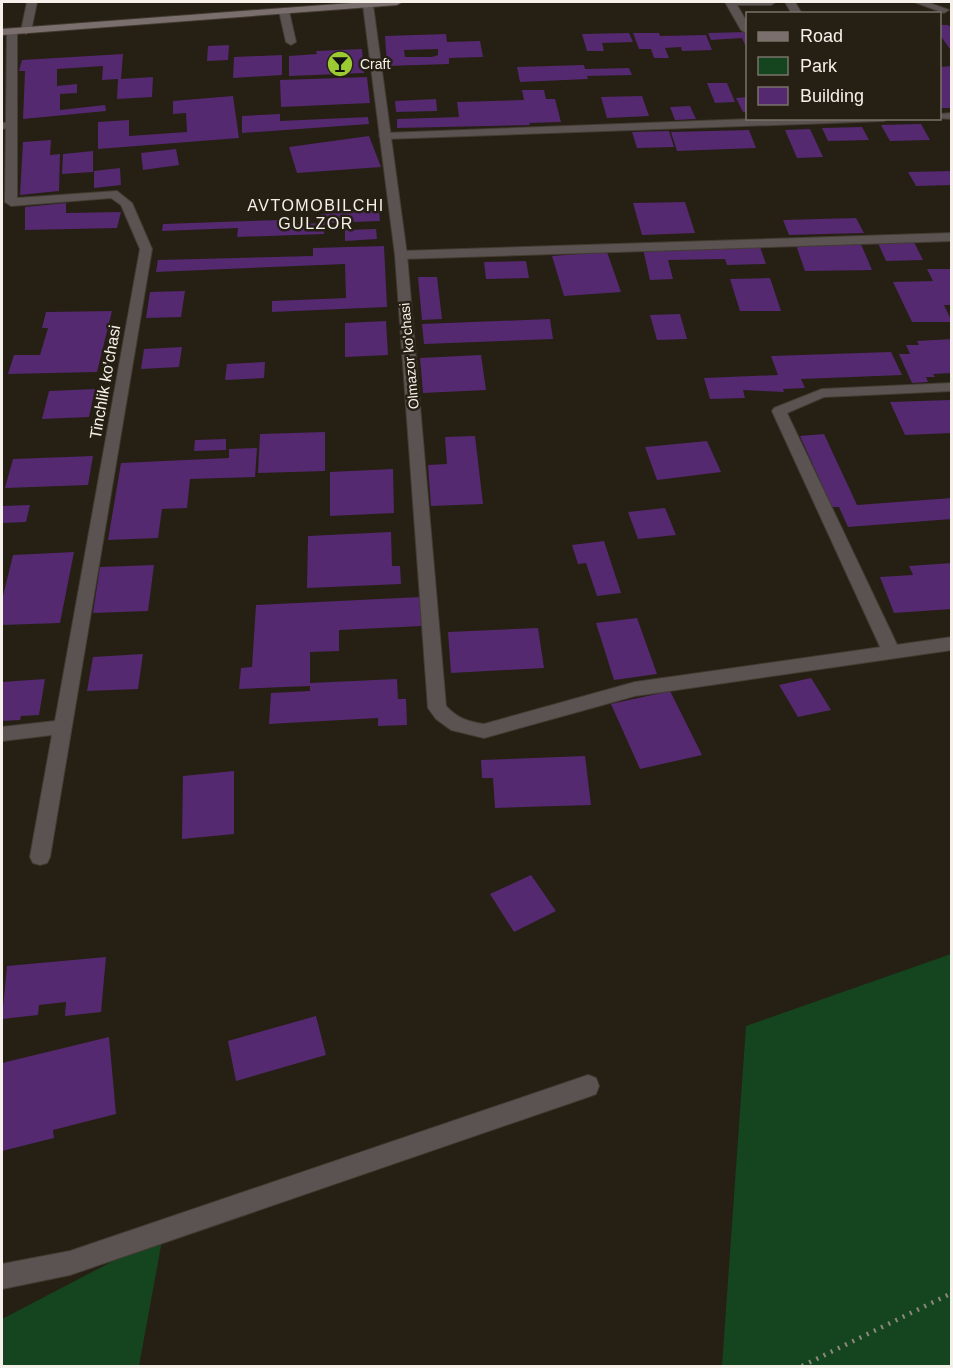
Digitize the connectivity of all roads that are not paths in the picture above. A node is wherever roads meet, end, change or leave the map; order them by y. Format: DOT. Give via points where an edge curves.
graph roads {
  1 [pos="32,2"];
  2 [pos="397,2"];
  3 [pos="730,2"];
  4 [pos="771,2"];
  5 [pos="919,2"];
  6 [pos="368,5"];
  7 [pos="944,10"];
  8 [pos="284,11"];
  9 [pos="746,28"];
  10 [pos="13,32"];
  11 [pos="291,42"];
  12 [pos="829,120"];
  13 [pos="6,126"];
  14 [pos="385,136"];
  15 [pos="6,202"];
  16 [pos="951,237"];
  17 [pos="401,255"];
  18 [pos="951,387"];
  19 [pos="951,643"];
  20 [pos="891,651"];
  21 [pos="63,728"];
  22 [pos="2,734"];
  23 [pos="40,857"];
  24 [pos="588,1086"];
  25 [pos="2,1277"];
  1 -- 10 [label="street, Tinchlik ko'chasi"];
  2 -- 6 [label="street"];
  3 -- 4 [label="street"];
  3 -- 9 [label="street"];
  5 -- 7 [label="street"];
  6 -- 8 [label="street"];
  6 -- 14 [label="street, Olmazor ko'chasi"];
  8 -- 10 [label="street"];
  8 -- 11 [label="street"];
  10 -- 13 [label="street, Tinchlik ko'chasi"];
  12 -- 14 [label="street"];
  13 -- 15 [label="street, Tinchlik ko'chasi"];
  14 -- 17 [label="street, Olmazor ko'chasi"];
  15 -- 21 [label="street, Tinchlik ko'chasi" via="113,194 126,203 146,249"];
  16 -- 17 [label="street"];
  17 -- 20 [label="street, Olmazor ko'chasi" via="437,708 448,721 465,729 484,731 635,689"];
  18 -- 20 [label="street" via="822,393 779,411"];
  19 -- 20 [label="street"];
  21 -- 22 [label="street"];
  21 -- 23 [label="street, Tinchlik ko'chasi"];
  24 -- 25 [label="street" via="70,1263"];
}
